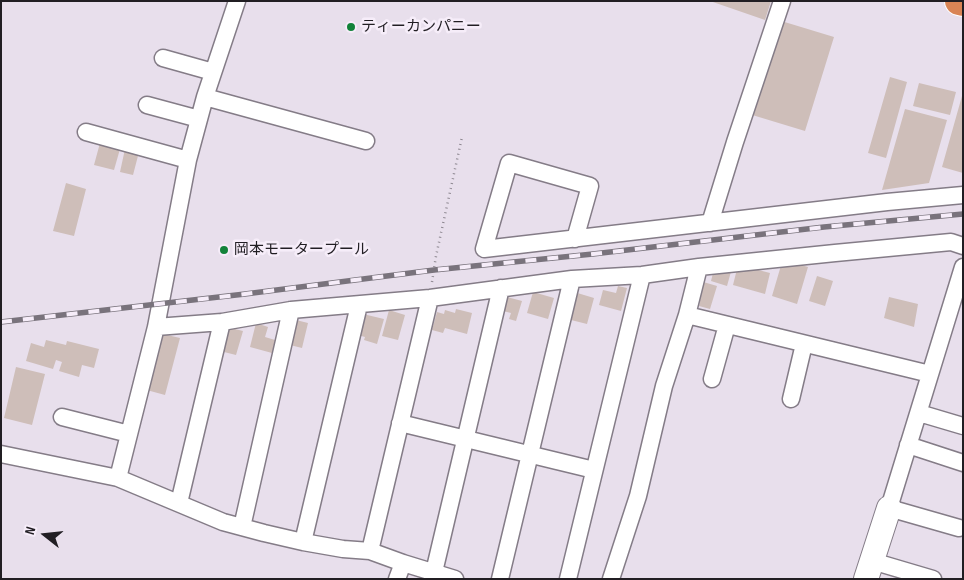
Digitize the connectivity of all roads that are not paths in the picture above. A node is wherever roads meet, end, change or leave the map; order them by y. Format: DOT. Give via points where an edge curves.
graph roads {
  1 [pos="237,1"];
  2 [pos="782,1"];
  3 [pos="163,58"];
  4 [pos="213,72"];
  5 [pos="205,97"];
  6 [pos="147,105"];
  7 [pos="199,119"];
  8 [pos="86,132"];
  9 [pos="366,141"];
  10 [pos="188,160"];
  11 [pos="963,195"];
  12 [pos="710,223"];
  13 [pos="574,239"];
  14 [pos="963,246"];
  15 [pos="699,267"];
  16 [pos="963,267"];
  17 [pos="642,275"];
  18 [pos="572,279"];
  19 [pos="501,288"];
  20 [pos="430,298"];
  21 [pos="358,305"];
  22 [pos="291,310"];
  23 [pos="687,316"];
  24 [pos="222,322"];
  25 [pos="727,325"];
  26 [pos="156,326"];
  27 [pos="804,344"];
  28 [pos="930,374"];
  29 [pos="712,379"];
  30 [pos="791,399"];
  31 [pos="919,413"];
  32 [pos="62,417"];
  33 [pos="400,424"];
  34 [pos="963,426"];
  35 [pos="129,434"];
  36 [pos="466,439"];
  37 [pos="908,446"];
  38 [pos="1,454"];
  39 [pos="530,455"];
  40 [pos="963,463"];
  41 [pos="594,470"];
  42 [pos="118,478"];
  43 [pos="179,503"];
  44 [pos="889,508"];
  45 [pos="242,527"];
  46 [pos="959,528"];
  47 [pos="303,542"];
  48 [pos="370,551"];
  49 [pos="403,562"];
  50 [pos="869,570"];
  51 [pos="434,572"];
  52 [pos="398,579"];
  53 [pos="456,579"];
  54 [pos="500,579"];
  55 [pos="568,579"];
  56 [pos="611,579"];
  57 [pos="933,579"];
  1 -- 4 [label="street"];
  2 -- 12 [label="street"];
  3 -- 4 [label="street"];
  4 -- 5 [label="street"];
  5 -- 7 [label="street"];
  5 -- 9 [label="street"];
  6 -- 7 [label="street"];
  7 -- 10 [label="street"];
  8 -- 10 [label="street"];
  10 -- 26 [label="street"];
  11 -- 12 [label="street"];
  12 -- 13 [label="street"];
  13 -- 13 [label="street" via="484,249 509,163 590,186"];
  14 -- 15 [label="street" via="951,242"];
  15 -- 17 [label="street"];
  15 -- 23 [label="street"];
  16 -- 28 [label="street"];
  17 -- 18 [label="street"];
  17 -- 41 [label="street"];
  18 -- 19 [label="street"];
  18 -- 39 [label="street"];
  19 -- 20 [label="street"];
  19 -- 36 [label="street"];
  20 -- 21 [label="street"];
  20 -- 33 [label="street"];
  21 -- 22 [label="street"];
  21 -- 47 [label="street"];
  22 -- 24 [label="street"];
  22 -- 45 [label="street"];
  23 -- 25 [label="street"];
  23 -- 56 [label="street" via="664,386 638,496"];
  24 -- 26 [label="street"];
  24 -- 43 [label="street"];
  25 -- 27 [label="street"];
  25 -- 29 [label="street"];
  26 -- 35 [label="street"];
  27 -- 28 [label="street"];
  27 -- 30 [label="street"];
  28 -- 31 [label="street"];
  31 -- 34 [label="street"];
  31 -- 37 [label="street"];
  32 -- 35 [label="street"];
  33 -- 36 [label="street"];
  33 -- 48 [label="street"];
  35 -- 42 [label="street"];
  36 -- 39 [label="street"];
  36 -- 51 [label="street"];
  37 -- 40 [label="street"];
  37 -- 44 [label="street"];
  38 -- 42 [label="street"];
  39 -- 41 [label="street"];
  39 -- 54 [label="street"];
  41 -- 55 [label="street"];
  42 -- 43 [label="street"];
  43 -- 45 [label="street"];
  44 -- 46 [label="street"];
  44 -- 50 [label="street"];
  45 -- 47 [label="street"];
  47 -- 48 [label="street"];
  48 -- 49 [label="street"];
  49 -- 51 [label="street"];
  49 -- 52 [label="street"];
  50 -- 57 [label="street"];
  51 -- 53 [label="street"];
}
